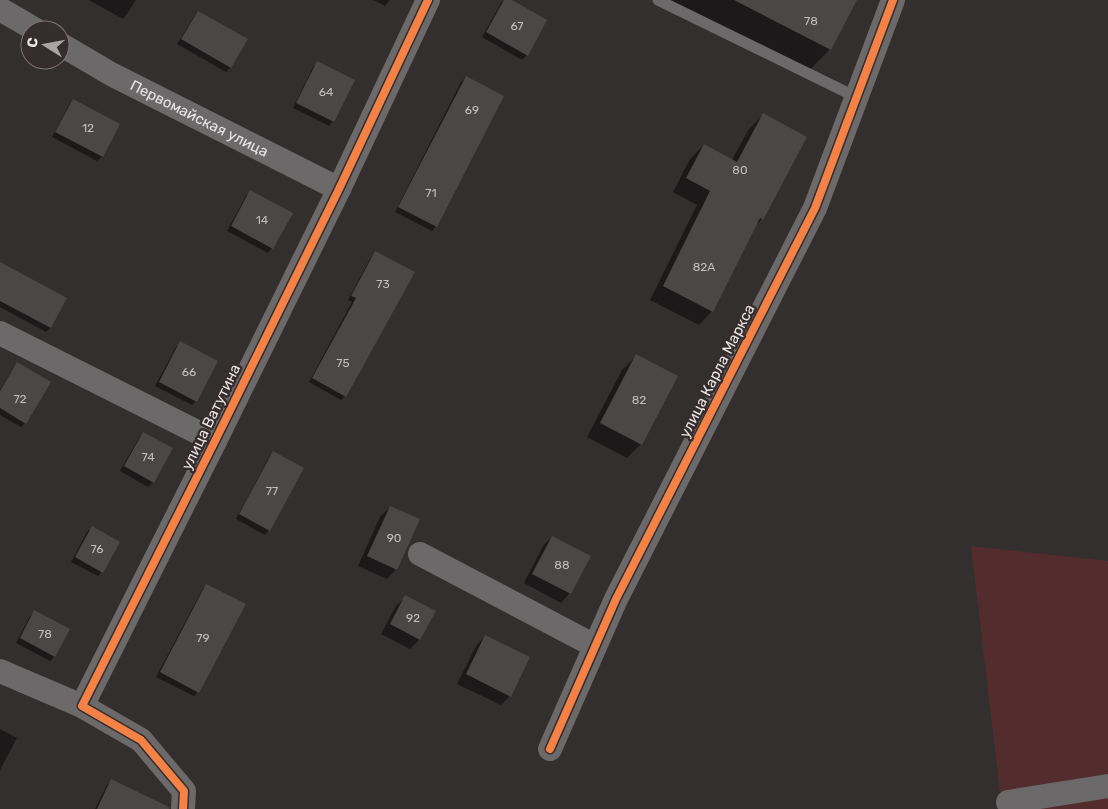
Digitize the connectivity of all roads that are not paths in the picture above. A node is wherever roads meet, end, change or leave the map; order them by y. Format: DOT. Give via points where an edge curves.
graph roads {
  1 [pos="428,0"];
  2 [pos="658,0"];
  3 [pos="892,0"];
  4 [pos="0,9"];
  5 [pos="20,21"];
  6 [pos="70,50"];
  7 [pos="856,97"];
  8 [pos="340,189"];
  9 [pos="0,333"];
  10 [pos="215,441"];
  11 [pos="420,554"];
  12 [pos="595,646"];
  13 [pos="0,671"];
  14 [pos="82,706"];
  15 [pos="550,749"];
  16 [pos="1108,786"];
  17 [pos="1008,802"];
  18 [pos="183,809"];
  1 -- 8 [label="street, улица Ватутина"];
  2 -- 7 [label="lane"];
  3 -- 7 [label="street, улица Карла Маркса"];
  4 -- 5 [label="street"];
  6 -- 8 [label="street, Первомайская улица" via="111,74"];
  7 -- 12 [label="street, улица Карла Маркса" via="815,208"];
  8 -- 10 [label="street, улица Ватутина"];
  9 -- 10 [label="street"];
  10 -- 14 [label="street, улица Ватутина"];
  11 -- 12 [label="street"];
  12 -- 15 [label="street, улица Карла Маркса"];
  13 -- 14 [label="street"];
  14 -- 18 [label="street" via="141,740 184,790"];
  16 -- 17 [label="street"];
}
